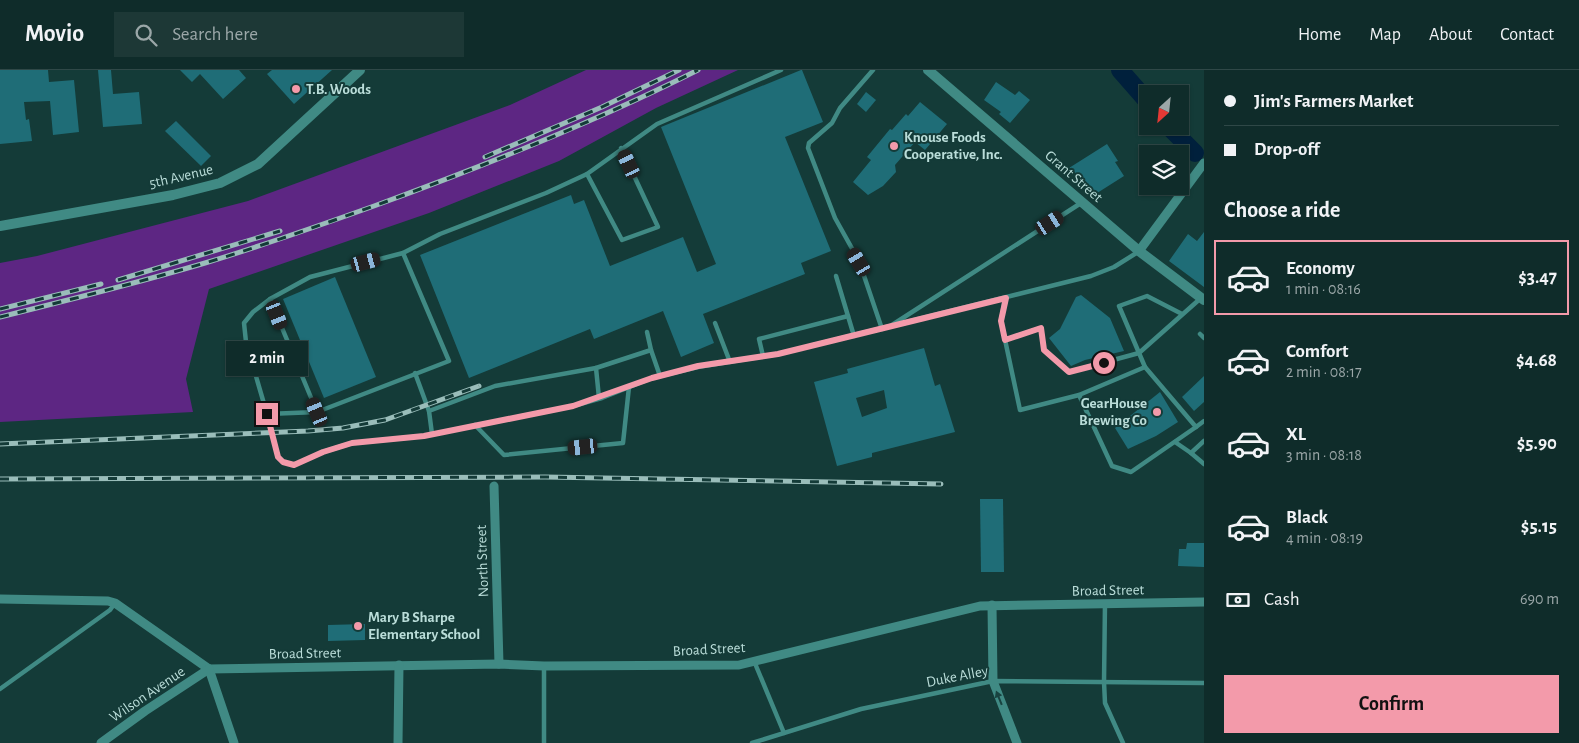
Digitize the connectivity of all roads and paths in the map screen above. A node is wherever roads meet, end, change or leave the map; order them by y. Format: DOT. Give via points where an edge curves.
graph roads {
  1 [pos="360,70"];
  2 [pos="781,70"];
  3 [pos="873,70"];
  4 [pos="928,70"];
  5 [pos="621,148"];
  6 [pos="1204,163"];
  7 [pos="587,174"];
  8 [pos="1082,202"];
  9 [pos="0,226"];
  10 [pos="1139,251"];
  11 [pos="403,253"];
  12 [pos="836,276"];
  13 [pos="1006,298"];
  14 [pos="270,299"];
  15 [pos="1203,299"];
  16 [pos="1182,314"];
  17 [pos="848,316"];
  18 [pos="715,323"];
  19 [pos="889,327"];
  20 [pos="882,329"];
  21 [pos="647,332"];
  22 [pos="854,336"];
  23 [pos="1005,340"];
  24 [pos="651,350"];
  25 [pos="1138,353"];
  26 [pos="763,356"];
  27 [pos="730,362"];
  28 [pos="1145,367"];
  29 [pos="596,368"];
  30 [pos="415,373"];
  31 [pos="660,376"];
  32 [pos="629,387"];
  33 [pos="1079,395"];
  34 [pos="599,398"];
  35 [pos="429,410"];
  36 [pos="317,412"];
  37 [pos="267,414"];
  38 [pos="1204,421"];
  39 [pos="474,425"];
  40 [pos="1196,427"];
  41 [pos="432,434"];
  42 [pos="1204,441"];
  43 [pos="1175,442"];
  44 [pos="1191,453"];
  45 [pos="1204,464"];
  46 [pos="494,486"];
  47 [pos="0,599"];
  48 [pos="1204,602"];
  49 [pos="115,603"];
  50 [pos="1105,604"];
  51 [pos="992,605"];
  52 [pos="754,661"];
  53 [pos="499,664"];
  54 [pos="399,665"];
  55 [pos="544,666"];
  56 [pos="209,669"];
  57 [pos="992,681"];
  58 [pos="1104,682"];
  59 [pos="1204,683"];
  60 [pos="0,689"];
  61 [pos="784,733"];
  62 [pos="101,743"];
  63 [pos="234,743"];
  64 [pos="398,743"];
  65 [pos="544,743"];
  66 [pos="752,743"];
  67 [pos="1017,743"];
  68 [pos="1123,743"];
  1 -- 9 [label="street, 5th Avenue" via="258,164 220,183"];
  2 -- 5 [label="lane" via="656,124"];
  3 -- 20 [label="lane" via="808,148 835,218 859,262"];
  4 -- 8 [label="street, Grant Street"];
  5 -- 7 [label="lane"];
  5 -- 7 [label="lane" via="658,227 622,240"];
  6 -- 10 [label="street"];
  7 -- 11 [label="lane" via="440,234"];
  8 -- 10 [label="street, Grant Street"];
  8 -- 19 [label="lane"];
  10 -- 13 [label="lane" via="1114,267 1091,276"];
  10 -- 15 [label="street, Grant Street"];
  11 -- 14 [label="lane" via="310,277"];
  11 -- 30 [label="lane" via="449,360"];
  12 -- 17 [label="lane"];
  13 -- 19 [label="lane"];
  13 -- 23 [label="lane" via="1001,321"];
  14 -- 36 [label="lane"];
  14 -- 37 [label="lane" via="244,323 246,342"];
  15 -- 16 [label="lane"];
  16 -- 25 [label="lane"];
  16 -- 25 [label="lane" via="1147,296 1119,306"];
  17 -- 22 [label="lane"];
  17 -- 26 [label="lane" via="759,340"];
  18 -- 27 [label="lane"];
  19 -- 20 [label="lane"];
  20 -- 22 [label="lane"];
  21 -- 24 [label="lane"];
  22 -- 26 [label="lane"];
  23 -- 25 [label="lane" via="1041,328 1044,350 1069,372"];
  23 -- 33 [label="lane" via="1020,410"];
  24 -- 29 [label="lane"];
  24 -- 31 [label="lane"];
  25 -- 28 [label="lane"];
  26 -- 27 [label="lane"];
  27 -- 31 [label="lane"];
  28 -- 33 [label="lane"];
  28 -- 40 [label="lane"];
  29 -- 34 [label="lane"];
  29 -- 35 [label="lane" via="495,386"];
  30 -- 35 [label="lane"];
  30 -- 36 [label="lane"];
  31 -- 32 [label="lane"];
  32 -- 34 [label="lane"];
  32 -- 39 [label="lane" via="623,443 504,455"];
  33 -- 43 [label="lane" via="1112,466 1131,472"];
  34 -- 39 [label="lane"];
  35 -- 41 [label="lane"];
  36 -- 37 [label="lane"];
  37 -- 41 [label="lane" via="278,457 294,465 352,443"];
  38 -- 40 [label="lane"];
  39 -- 41 [label="lane"];
  40 -- 43 [label="lane"];
  42 -- 44 [label="lane"];
  43 -- 44 [label="lane"];
  44 -- 45 [label="lane"];
  46 -- 53 [label="street, North Street"];
  47 -- 49 [label="street"];
  48 -- 50 [label="street, Broad Street"];
  49 -- 56 [label="street"];
  49 -- 60 [label="lane" via="110,610"];
  50 -- 51 [label="street, Broad Street"];
  50 -- 58 [label="lane"];
  51 -- 52 [label="street, Broad Street"];
  51 -- 57 [label="street"];
  52 -- 55 [label="street, Broad Street" via="739,665"];
  52 -- 61 [label="lane"];
  53 -- 54 [label="street, Broad Street"];
  53 -- 55 [label="street, Broad Street"];
  54 -- 56 [label="street, Broad Street"];
  54 -- 64 [label="street"];
  55 -- 65 [label="lane"];
  56 -- 62 [label="street, Wilson Avenue"];
  56 -- 63 [label="street"];
  57 -- 58 [label="lane, Duke Alley"];
  57 -- 61 [label="lane, Duke Alley" via="860,709"];
  67 -- 57 [label="street, one-way"];
  58 -- 59 [label="lane, Duke Alley"];
  58 -- 68 [label="lane" via="1105,703"];
  61 -- 66 [label="lane, Duke Alley"];
}
